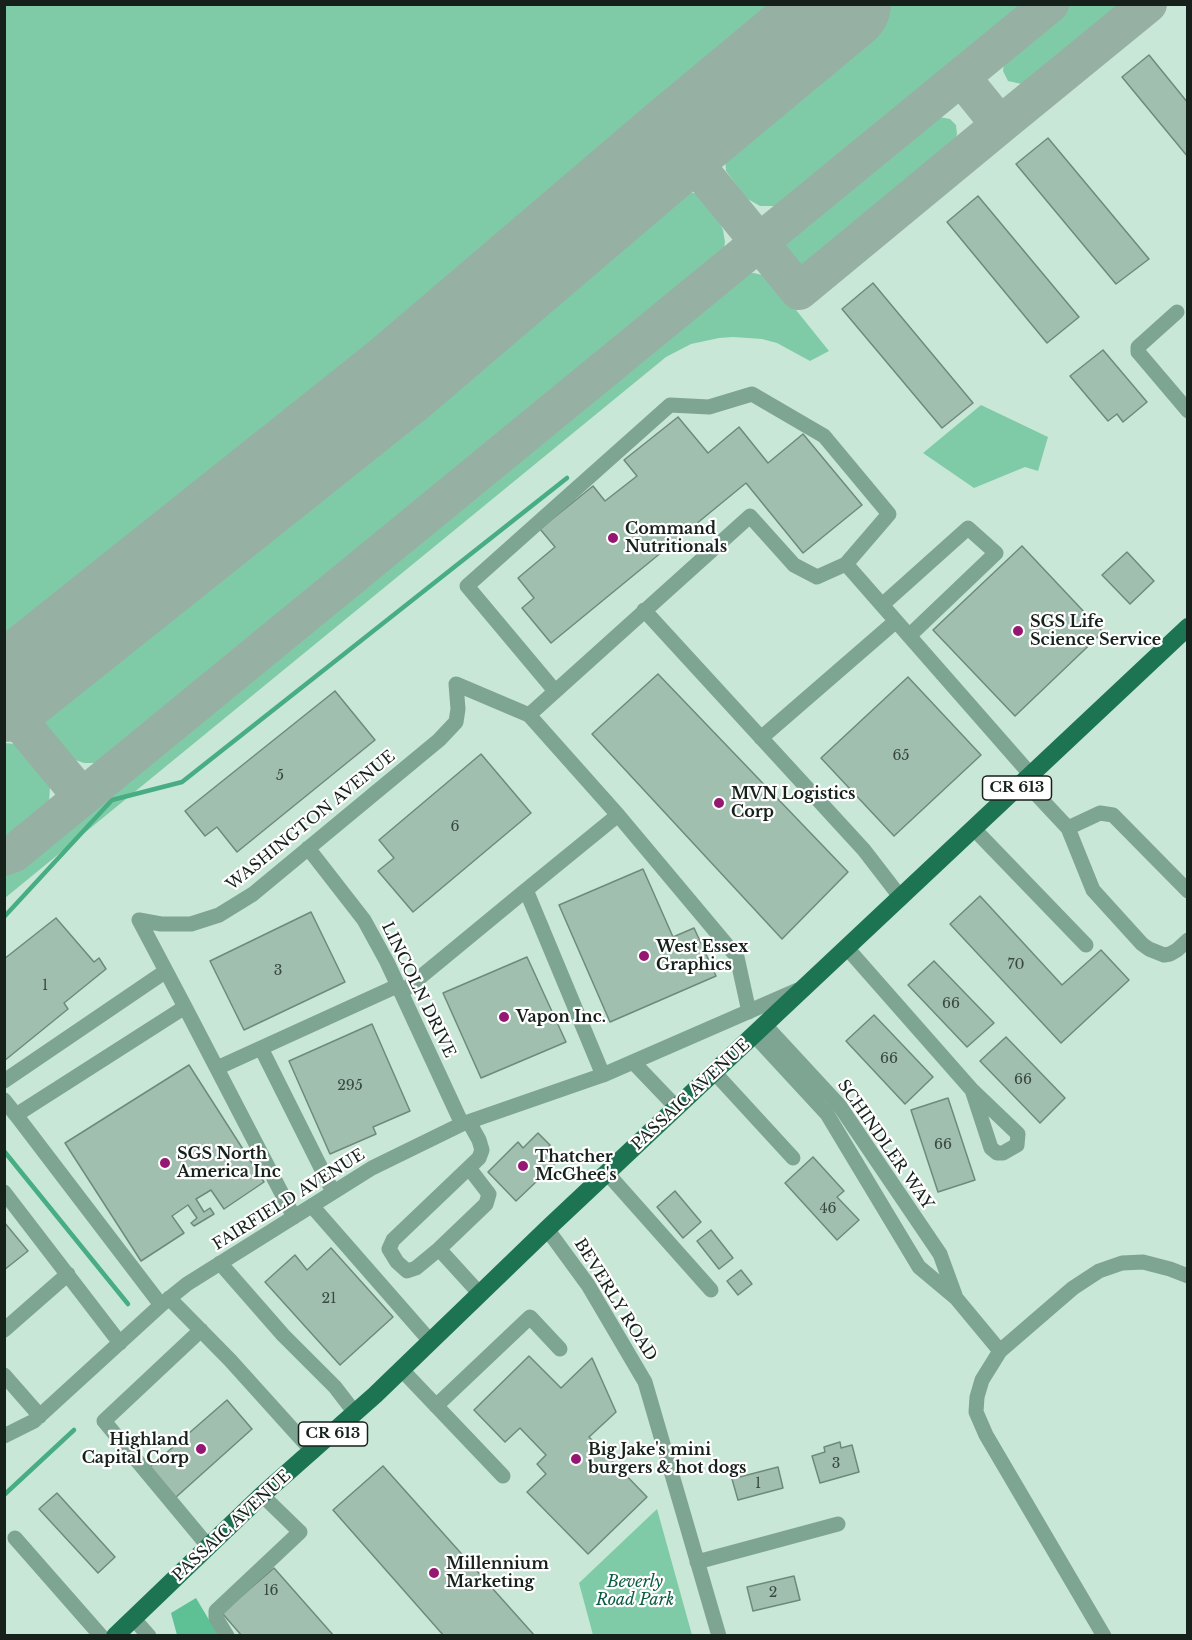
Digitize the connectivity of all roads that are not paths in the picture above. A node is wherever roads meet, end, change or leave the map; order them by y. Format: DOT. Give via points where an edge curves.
graph roads {
  1 [pos="1177,312"];
  2 [pos="1188,411"];
  3 [pos="846,564"];
  4 [pos="882,605"];
  5 [pos="644,610"];
  6 [pos="896,621"];
  7 [pos="1188,627"];
  8 [pos="909,636"];
  9 [pos="555,691"];
  10 [pos="529,715"];
  11 [pos="761,738"];
  12 [pos="1028,778"];
  13 [pos="618,815"];
  14 [pos="1068,828"];
  15 [pos="974,829"];
  16 [pos="308,848"];
  17 [pos="526,890"];
  18 [pos="1188,891"];
  19 [pos="900,898"];
  20 [pos="1188,940"];
  21 [pos="1086,945"];
  22 [pos="847,948"];
  23 [pos="166,971"];
  24 [pos="807,986"];
  25 [pos="399,989"];
  26 [pos="185,1007"];
  27 [pos="749,1012"];
  28 [pos="760,1030"];
  29 [pos="261,1048"];
  30 [pos="633,1062"];
  31 [pos="217,1068"];
  32 [pos="714,1072"];
  33 [pos="603,1075"];
  34 [pos="4,1081"];
  35 [pos="972,1090"];
  36 [pos="4,1100"];
  37 [pos="677,1108"];
  38 [pos="16,1116"];
  39 [pos="466,1123"];
  40 [pos="793,1158"];
  41 [pos="469,1168"];
  42 [pos="607,1173"];
  43 [pos="4,1192"];
  44 [pos="333,1192"];
  45 [pos="312,1206"];
  46 [pos="294,1216"];
  47 [pos="547,1228"];
  48 [pos="439,1249"];
  49 [pos="220,1263"];
  50 [pos="68,1274"];
  51 [pos="1188,1276"];
  52 [pos="711,1290"];
  53 [pos="480,1294"];
  54 [pos="957,1298"];
  55 [pos="165,1301"];
  56 [pos="4,1329"];
  57 [pos="201,1330"];
  58 [pos="431,1342"];
  59 [pos="120,1343"];
  60 [pos="560,1349"];
  61 [pos="1000,1351"];
  62 [pos="402,1370"];
  63 [pos="4,1376"];
  64 [pos="436,1406"];
  65 [pos="356,1413"];
  66 [pos="40,1416"];
  67 [pos="4,1436"];
  68 [pos="313,1452"];
  69 [pos="503,1476"];
  70 [pos="262,1495"];
  71 [pos="838,1524"];
  72 [pos="15,1538"];
  73 [pos="208,1546"];
  74 [pos="697,1562"];
  75 [pos="133,1618"];
  76 [pos="101,1635"];
  77 [pos="116,1635"];
  78 [pos="149,1635"];
  79 [pos="227,1635"];
  80 [pos="719,1635"];
  81 [pos="1104,1635"];
  1 -- 2 [label="street" via="1138,347 1138,352"];
  3 -- 4 [label="street"];
  3 -- 5 [label="street" via="817,577 794,565 750,516"];
  3 -- 9 [label="street" via="889,514 824,436 752,394 709,407 669,405 467,586"];
  4 -- 6 [label="street"];
  4 -- 8 [label="street" via="968,528 996,553"];
  5 -- 9 [label="street"];
  5 -- 11 [label="street"];
  6 -- 8 [label="street"];
  6 -- 11 [label="street"];
  7 -- 12 [label="main road, PASSAIC AVENUE / CR 613"];
  8 -- 12 [label="street"];
  9 -- 10 [label="street"];
  10 -- 13 [label="street"];
  10 -- 16 [label="street, WASHINGTON AVENUE" via="456,684 456,722"];
  11 -- 19 [label="street" via="864,850"];
  12 -- 14 [label="street"];
  12 -- 15 [label="main road, PASSAIC AVENUE / CR 613"];
  13 -- 17 [label="street"];
  13 -- 27 [label="street" via="736,957"];
  14 -- 18 [label="street" via="1100,813 1113,815"];
  14 -- 20 [label="street" via="1093,890 1142,944 1164,955"];
  15 -- 19 [label="main road, PASSAIC AVENUE / CR 613"];
  15 -- 21 [label="street"];
  16 -- 23 [label="street, WASHINGTON AVENUE" via="253,894 219,915 191,924 139,920"];
  16 -- 25 [label="street, LINCOLN DRIVE" via="363,920"];
  17 -- 25 [label="street"];
  17 -- 33 [label="street"];
  19 -- 22 [label="main road, PASSAIC AVENUE / CR 613"];
  22 -- 24 [label="main road, PASSAIC AVENUE / CR 613"];
  22 -- 35 [label="street"];
  23 -- 26 [label="street"];
  23 -- 34 [label="street"];
  24 -- 27 [label="street, FAIRFIELD AVENUE"];
  24 -- 28 [label="main road, PASSAIC AVENUE / CR 613"];
  25 -- 29 [label="street"];
  25 -- 39 [label="street, LINCOLN DRIVE"];
  26 -- 31 [label="street"];
  26 -- 38 [label="street"];
  27 -- 30 [label="street, FAIRFIELD AVENUE"];
  28 -- 32 [label="main road, PASSAIC AVENUE / CR 613"];
  28 -- 54 [label="street, SCHINDLER WAY" via="828,1114 920,1267"];
  28 -- 54 [label="street, SCHINDLER WAY" via="839,1105 940,1254"];
  29 -- 31 [label="street"];
  29 -- 44 [label="street"];
  30 -- 33 [label="street, FAIRFIELD AVENUE"];
  30 -- 37 [label="street"];
  31 -- 46 [label="street"];
  32 -- 37 [label="main road, PASSAIC AVENUE / CR 613"];
  32 -- 40 [label="street"];
  33 -- 39 [label="street, FAIRFIELD AVENUE"];
  36 -- 38 [label="street"];
  37 -- 42 [label="main road, PASSAIC AVENUE / CR 613"];
  38 -- 55 [label="street"];
  39 -- 41 [label="street, LINCOLN DRIVE" via="482,1150"];
  39 -- 44 [label="street, FAIRFIELD AVENUE" via="372,1168"];
  41 -- 48 [label="street" via="489,1194 486,1204"];
  41 -- 48 [label="street" via="393,1240 389,1249 407,1271"];
  42 -- 47 [label="main road, PASSAIC AVENUE / CR 613"];
  42 -- 52 [label="street"];
  43 -- 50 [label="street"];
  44 -- 45 [label="street, FAIRFIELD AVENUE"];
  45 -- 46 [label="street, FAIRFIELD AVENUE"];
  45 -- 58 [label="street"];
  46 -- 49 [label="street, FAIRFIELD AVENUE"];
  47 -- 53 [label="main road, PASSAIC AVENUE / CR 613"];
  47 -- 74 [label="street, BEVERLY ROAD" via="588,1285 645,1382"];
  48 -- 53 [label="street"];
  49 -- 55 [label="street, FAIRFIELD AVENUE"];
  49 -- 65 [label="street"];
  50 -- 56 [label="street"];
  50 -- 59 [label="street"];
  51 -- 61 [label="street" via="1143,1262 1122,1263 1099,1271 1073,1288"];
  53 -- 58 [label="main road, PASSAIC AVENUE / CR 613"];
  54 -- 61 [label="street, SCHINDLER WAY"];
  55 -- 57 [label="street"];
  55 -- 59 [label="street, FAIRFIELD AVENUE"];
  57 -- 68 [label="street"];
  57 -- 73 [label="street" via="104,1421"];
  58 -- 62 [label="main road, PASSAIC AVENUE / CR 613"];
  59 -- 66 [label="street, FAIRFIELD AVENUE"];
  60 -- 64 [label="street" via="530,1317"];
  61 -- 81 [label="street" via="982,1380 976,1412"];
  62 -- 64 [label="street"];
  62 -- 65 [label="main road, PASSAIC AVENUE / CR 613"];
  63 -- 66 [label="street"];
  64 -- 69 [label="street"];
  65 -- 68 [label="main road, PASSAIC AVENUE / CR 613"];
  66 -- 67 [label="street, FAIRFIELD AVENUE"];
  68 -- 70 [label="main road, PASSAIC AVENUE / CR 613"];
  70 -- 73 [label="main road, PASSAIC AVENUE / CR 613"];
  70 -- 79 [label="street" via="300,1532 216,1611"];
  71 -- 74 [label="street"];
  72 -- 76 [label="street"];
  73 -- 75 [label="main road, PASSAIC AVENUE / CR 613"];
  74 -- 80 [label="street, BEVERLY ROAD"];
  75 -- 77 [label="main road, PASSAIC AVENUE / CR 613"];
  75 -- 78 [label="street"];
}
